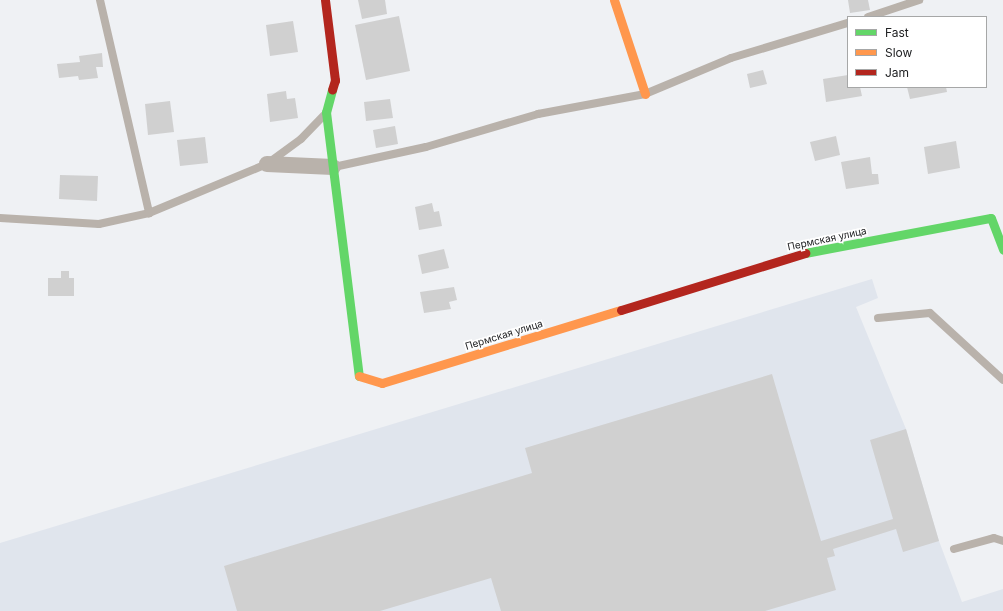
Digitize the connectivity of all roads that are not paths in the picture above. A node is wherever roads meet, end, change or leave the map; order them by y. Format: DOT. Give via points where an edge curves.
graph roads {
  1 [pos="100,0"];
  2 [pos="325,0"];
  3 [pos="614,0"];
  4 [pos="919,0"];
  5 [pos="871,16"];
  6 [pos="847,23"];
  7 [pos="645,94"];
  8 [pos="326,112"];
  9 [pos="267,164"];
  10 [pos="333,167"];
  11 [pos="149,213"];
  12 [pos="0,218"];
  13 [pos="1003,250"];
  14 [pos="878,318"];
  15 [pos="1003,380"];
  16 [pos="1003,541"];
  17 [pos="954,549"];
  1 -- 11 [label="lane"];
  2 -- 8 [label="street, Пермская улица" via="335,80"];
  3 -- 7 [label="street"];
  4 -- 5 [label="lane"];
  6 -- 7 [label="lane" via="731,58"];
  7 -- 10 [label="lane" via="538,114 426,147"];
  8 -- 9 [label="lane" via="301,139"];
  8 -- 10 [label="street, Пермская улица"];
  9 -- 10 [label="street"];
  9 -- 11 [label="lane"];
  10 -- 13 [label="street, Пермская улица" via="359,376 382,383 806,252 991,218"];
  11 -- 12 [label="lane" via="99,224"];
  14 -- 15 [label="lane" via="930,313"];
  16 -- 17 [label="lane" via="994,538"];
}
